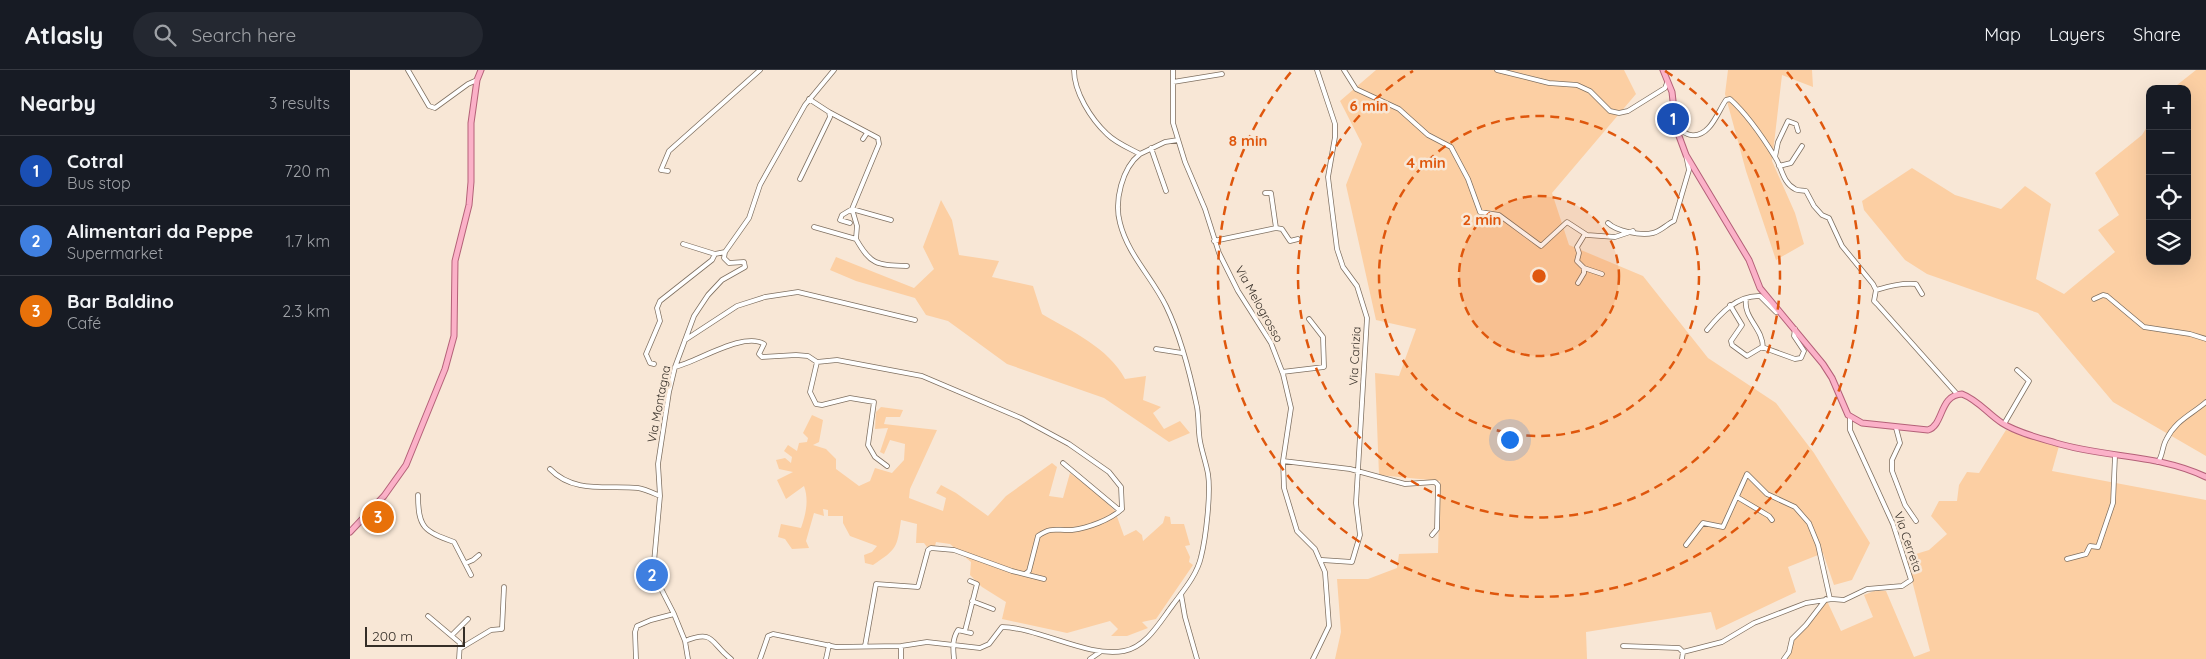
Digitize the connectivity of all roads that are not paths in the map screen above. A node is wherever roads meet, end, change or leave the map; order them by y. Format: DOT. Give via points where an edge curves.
graph roads {
  1 [pos="408,70"];
  2 [pos="481,70"];
  3 [pos="760,70"];
  4 [pos="834,70"];
  5 [pos="1074,70"];
  6 [pos="1173,70"];
  7 [pos="1317,70"];
  8 [pos="1344,70"];
  9 [pos="1497,70"];
  10 [pos="1663,70"];
  11 [pos="1222,74"];
  12 [pos="477,80"];
  13 [pos="1173,82"];
  14 [pos="1668,82"];
  15 [pos="809,99"];
  16 [pos="829,112"];
  17 [pos="1676,128"];
  18 [pos="1798,131"];
  19 [pos="867,133"];
  20 [pos="863,139"];
  21 [pos="1178,140"];
  22 [pos="1802,146"];
  23 [pos="1151,148"];
  24 [pos="1140,154"];
  25 [pos="1686,155"];
  26 [pos="1775,157"];
  27 [pos="1779,166"];
  28 [pos="668,171"];
  29 [pos="800,179"];
  30 [pos="1166,191"];
  31 [pos="1265,192"];
  32 [pos="852,209"];
  33 [pos="890,220"];
  34 [pos="850,223"];
  35 [pos="1608,223"];
  36 [pos="814,227"];
  37 [pos="1276,228"];
  38 [pos="1633,232"];
  39 [pos="1584,234"];
  40 [pos="856,239"];
  41 [pos="1298,239"];
  42 [pos="1214,241"];
  43 [pos="683,244"];
  44 [pos="725,252"];
  45 [pos="715,254"];
  46 [pos="907,266"];
  47 [pos="1584,268"];
  48 [pos="1602,274"];
  49 [pos="1578,283"];
  50 [pos="1876,290"];
  51 [pos="1922,294"];
  52 [pos="1746,299"];
  53 [pos="2094,299"];
  54 [pos="1730,305"];
  55 [pos="1779,311"];
  56 [pos="1309,319"];
  57 [pos="915,320"];
  58 [pos="1795,329"];
  59 [pos="1707,330"];
  60 [pos="2206,339"];
  61 [pos="685,340"];
  62 [pos="1763,348"];
  63 [pos="1156,349"];
  64 [pos="1182,353"];
  65 [pos="816,362"];
  66 [pos="654,364"];
  67 [pos="675,367"];
  68 [pos="2017,370"];
  69 [pos="1282,372"];
  70 [pos="1957,394"];
  71 [pos="2206,402"];
  72 [pos="1850,417"];
  73 [pos="2004,424"];
  74 [pos="1896,428"];
  75 [pos="2115,456"];
  76 [pos="1283,461"];
  77 [pos="2158,462"];
  78 [pos="1063,463"];
  79 [pos="887,466"];
  80 [pos="550,469"];
  81 [pos="1359,470"];
  82 [pos="2206,477"];
  83 [pos="418,495"];
  84 [pos="660,496"];
  85 [pos="1737,497"];
  86 [pos="1122,509"];
  87 [pos="1772,520"];
  88 [pos="1916,521"];
  89 [pos="350,532"];
  90 [pos="1432,535"];
  91 [pos="1686,545"];
  92 [pos="479,555"];
  93 [pos="2067,559"];
  94 [pos="1322,560"];
  95 [pos="466,563"];
  96 [pos="1025,574"];
  97 [pos="471,575"];
  98 [pos="1044,579"];
  99 [pos="970,581"];
  100 [pos="504,587"];
  101 [pos="1181,594"];
  102 [pos="1828,599"];
  103 [pos="972,601"];
  104 [pos="993,610"];
  105 [pos="674,614"];
  106 [pos="428,616"];
  107 [pos="468,619"];
  108 [pos="965,631"];
  109 [pos="971,633"];
  110 [pos="452,635"];
  111 [pos="684,641"];
  112 [pos="953,644"];
  113 [pos="829,645"];
  114 [pos="864,646"];
  115 [pos="901,646"];
  116 [pos="1623,646"];
  117 [pos="461,648"];
  118 [pos="1100,652"];
  119 [pos="1682,652"];
  120 [pos="459,659"];
  121 [pos="636,659"];
  122 [pos="688,659"];
  123 [pos="731,659"];
  124 [pos="760,659"];
  125 [pos="826,659"];
  126 [pos="901,659"];
  127 [pos="954,659"];
  128 [pos="1090,659"];
  129 [pos="1198,659"];
  130 [pos="1313,659"];
  131 [pos="1682,659"];
  132 [pos="1784,659"];
  1 -- 12 [label="street" via="429,106 434,108"];
  2 -- 12 [label="main road"];
  3 -- 28 [label="street" via="669,151 661,170"];
  4 -- 15 [label="street"];
  5 -- 24 [label="street" via="1079,96 1106,134"];
  6 -- 13 [label="street, Via Melogrosso"];
  7 -- 81 [label="street, Via Carizia" via="1335,124 1328,177 1337,249 1343,267 1357,286 1367,318"];
  8 -- 39 [label="street" via="1356,88 1399,109 1428,135 1451,147 1480,212 1499,215 1541,246 1567,222"];
  9 -- 14 [label="street" via="1549,83 1577,84 1590,91 1610,111 1619,113 1665,88"];
  10 -- 14 [label="main road"];
  11 -- 13 [label="street"];
  12 -- 89 [label="main road" via="471,123 468,205 455,261 454,336 445,369 406,465 384,496"];
  13 -- 21 [label="street, Via Melogrosso" via="1173,123"];
  14 -- 17 [label="main road"];
  15 -- 16 [label="street"];
  15 -- 44 [label="street" via="760,185 750,218"];
  16 -- 19 [label="street"];
  16 -- 29 [label="street" via="830,117"];
  17 -- 25 [label="main road"];
  17 -- 26 [label="street" via="1691,135 1701,133 1730,99 1746,114"];
  18 -- 26 [label="street" via="1796,124 1788,121"];
  19 -- 20 [label="street"];
  19 -- 32 [label="street" via="878,138 879,144"];
  21 -- 23 [label="street"];
  21 -- 42 [label="street, Via Melogrosso"];
  22 -- 27 [label="street" via="1790,163"];
  23 -- 24 [label="street"];
  23 -- 30 [label="street"];
  24 -- 64 [label="street" via="1129,166 1123,180 1118,210 1120,223 1131,252 1167,308"];
  25 -- 38 [label="street" via="1688,170 1674,221 1656,232"];
  25 -- 55 [label="main road" via="1749,260 1760,288"];
  26 -- 27 [label="street"];
  27 -- 50 [label="street" via="1788,182 1795,189 1806,191 1814,206 1827,216 1842,246"];
  31 -- 37 [label="street" via="1271,193"];
  32 -- 33 [label="street"];
  32 -- 34 [label="street" via="840,220"];
  32 -- 40 [label="street" via="857,226"];
  35 -- 38 [label="street"];
  36 -- 40 [label="street"];
  37 -- 41 [label="street" via="1282,229 1290,241"];
  37 -- 42 [label="street"];
  38 -- 39 [label="street" via="1615,237"];
  39 -- 47 [label="street" via="1577,247 1577,261"];
  40 -- 46 [label="street" via="867,258 884,266"];
  42 -- 69 [label="street, Via Melogrosso" via="1238,291 1271,343"];
  43 -- 45 [label="street"];
  44 -- 45 [label="street"];
  44 -- 61 [label="street, Via Montagna" via="724,258 729,263 746,261 744,266 708,295 694,316"];
  45 -- 66 [label="street" via="712,260 660,300 660,321 646,354"];
  47 -- 48 [label="street"];
  47 -- 49 [label="street"];
  50 -- 51 [label="street" via="1886,285 1916,284"];
  50 -- 70 [label="street" via="1877,304"];
  52 -- 54 [label="street"];
  52 -- 55 [label="street" via="1760,296 1776,312"];
  52 -- 62 [label="street" via="1748,316 1763,337"];
  53 -- 60 [label="street" via="2107,296 2144,327"];
  54 -- 59 [label="street"];
  54 -- 62 [label="street" via="1742,325 1731,341 1732,345 1747,356"];
  55 -- 58 [label="main road"];
  56 -- 69 [label="street" via="1323,337 1324,367"];
  57 -- 61 [label="street" via="798,292 764,297 738,306"];
  58 -- 62 [label="street" via="1794,336 1804,352 1801,358"];
  58 -- 72 [label="main road" via="1830,374"];
  61 -- 67 [label="street, Via Montagna"];
  63 -- 64 [label="street"];
  64 -- 101 [label="street" via="1196,407 1208,476 1201,558"];
  65 -- 67 [label="street" via="808,356 762,357 759,354 764,344 758,340 740,342"];
  65 -- 79 [label="street" via="810,392 816,404 850,398 874,402 868,445 875,457"];
  65 -- 86 [label="street" via="837,360 922,376 1021,418 1069,444 1109,472 1121,487"];
  67 -- 84 [label="street, Via Montagna" via="658,464"];
  68 -- 73 [label="street" via="2029,381"];
  69 -- 76 [label="street, Via Melogrosso" via="1291,408"];
  70 -- 73 [label="main road" via="1964,394 1980,404"];
  70 -- 74 [label="main road" via="1943,406 1931,429"];
  71 -- 77 [label="street" via="2183,417 2165,441"];
  72 -- 74 [label="main road" via="1862,423"];
  72 -- 102 [label="street, Via Cerreta" via="1850,430 1893,524 1911,580 1902,586 1877,587 1844,600"];
  73 -- 75 [label="main road" via="2057,444"];
  74 -- 88 [label="street" via="1900,443 1892,460 1892,471 1905,505"];
  75 -- 77 [label="main road"];
  75 -- 93 [label="street" via="2113,503 2098,547 2090,546 2086,554"];
  76 -- 81 [label="street"];
  76 -- 94 [label="street, Via Melogrosso" via="1284,488 1297,531"];
  77 -- 82 [label="main road"];
  78 -- 86 [label="street"];
  80 -- 84 [label="street" via="560,478 578,484 601,488 640,488"];
  81 -- 90 [label="street" via="1405,484 1435,482 1438,485 1437,529"];
  81 -- 94 [label="street, Via Carizia" via="1356,503 1360,535 1352,562"];
  83 -- 95 [label="street" via="422,527 454,542"];
  84 -- 105 [label="street, Via Montagna" via="654,573"];
  85 -- 87 [label="street"];
  85 -- 91 [label="street" via="1723,527 1703,523"];
  85 -- 102 [label="street" via="1748,474 1768,494 1795,508 1809,523 1818,545"];
  86 -- 96 [label="street" via="1113,518 1072,530 1046,530 1038,536"];
  92 -- 95 [label="street"];
  94 -- 130 [label="street" via="1329,621"];
  95 -- 97 [label="street"];
  96 -- 98 [label="street"];
  96 -- 114 [label="street" via="954,550 931,548 918,587 876,584"];
  99 -- 103 [label="street" via="977,584"];
  100 -- 117 [label="street" via="502,628 491,630"];
  101 -- 118 [label="street" via="1137,646 1125,651"];
  101 -- 129 [label="street" via="1184,617"];
  102 -- 119 [label="street, Via Cerreta" via="1806,603 1754,623 1722,642"];
  102 -- 132 [label="street" via="1792,639"];
  103 -- 104 [label="street"];
  103 -- 108 [label="street"];
  105 -- 111 [label="street, Via Montagna"];
  105 -- 121 [label="street" via="637,626"];
  106 -- 110 [label="street"];
  107 -- 110 [label="street"];
  108 -- 109 [label="street"];
  108 -- 112 [label="street" via="958,630"];
  110 -- 117 [label="street"];
  111 -- 122 [label="street, Via Montagna"];
  111 -- 123 [label="street" via="697,636 709,637"];
  112 -- 115 [label="street" via="927,642"];
  112 -- 118 [label="street" via="985,648 998,629 1008,627"];
  112 -- 127 [label="street"];
  113 -- 114 [label="street"];
  113 -- 124 [label="street" via="774,634 768,636"];
  113 -- 125 [label="street"];
  114 -- 115 [label="street"];
  115 -- 126 [label="street"];
  116 -- 119 [label="street" via="1679,648"];
  117 -- 120 [label="street"];
  118 -- 128 [label="street"];
  119 -- 131 [label="street"];
}
